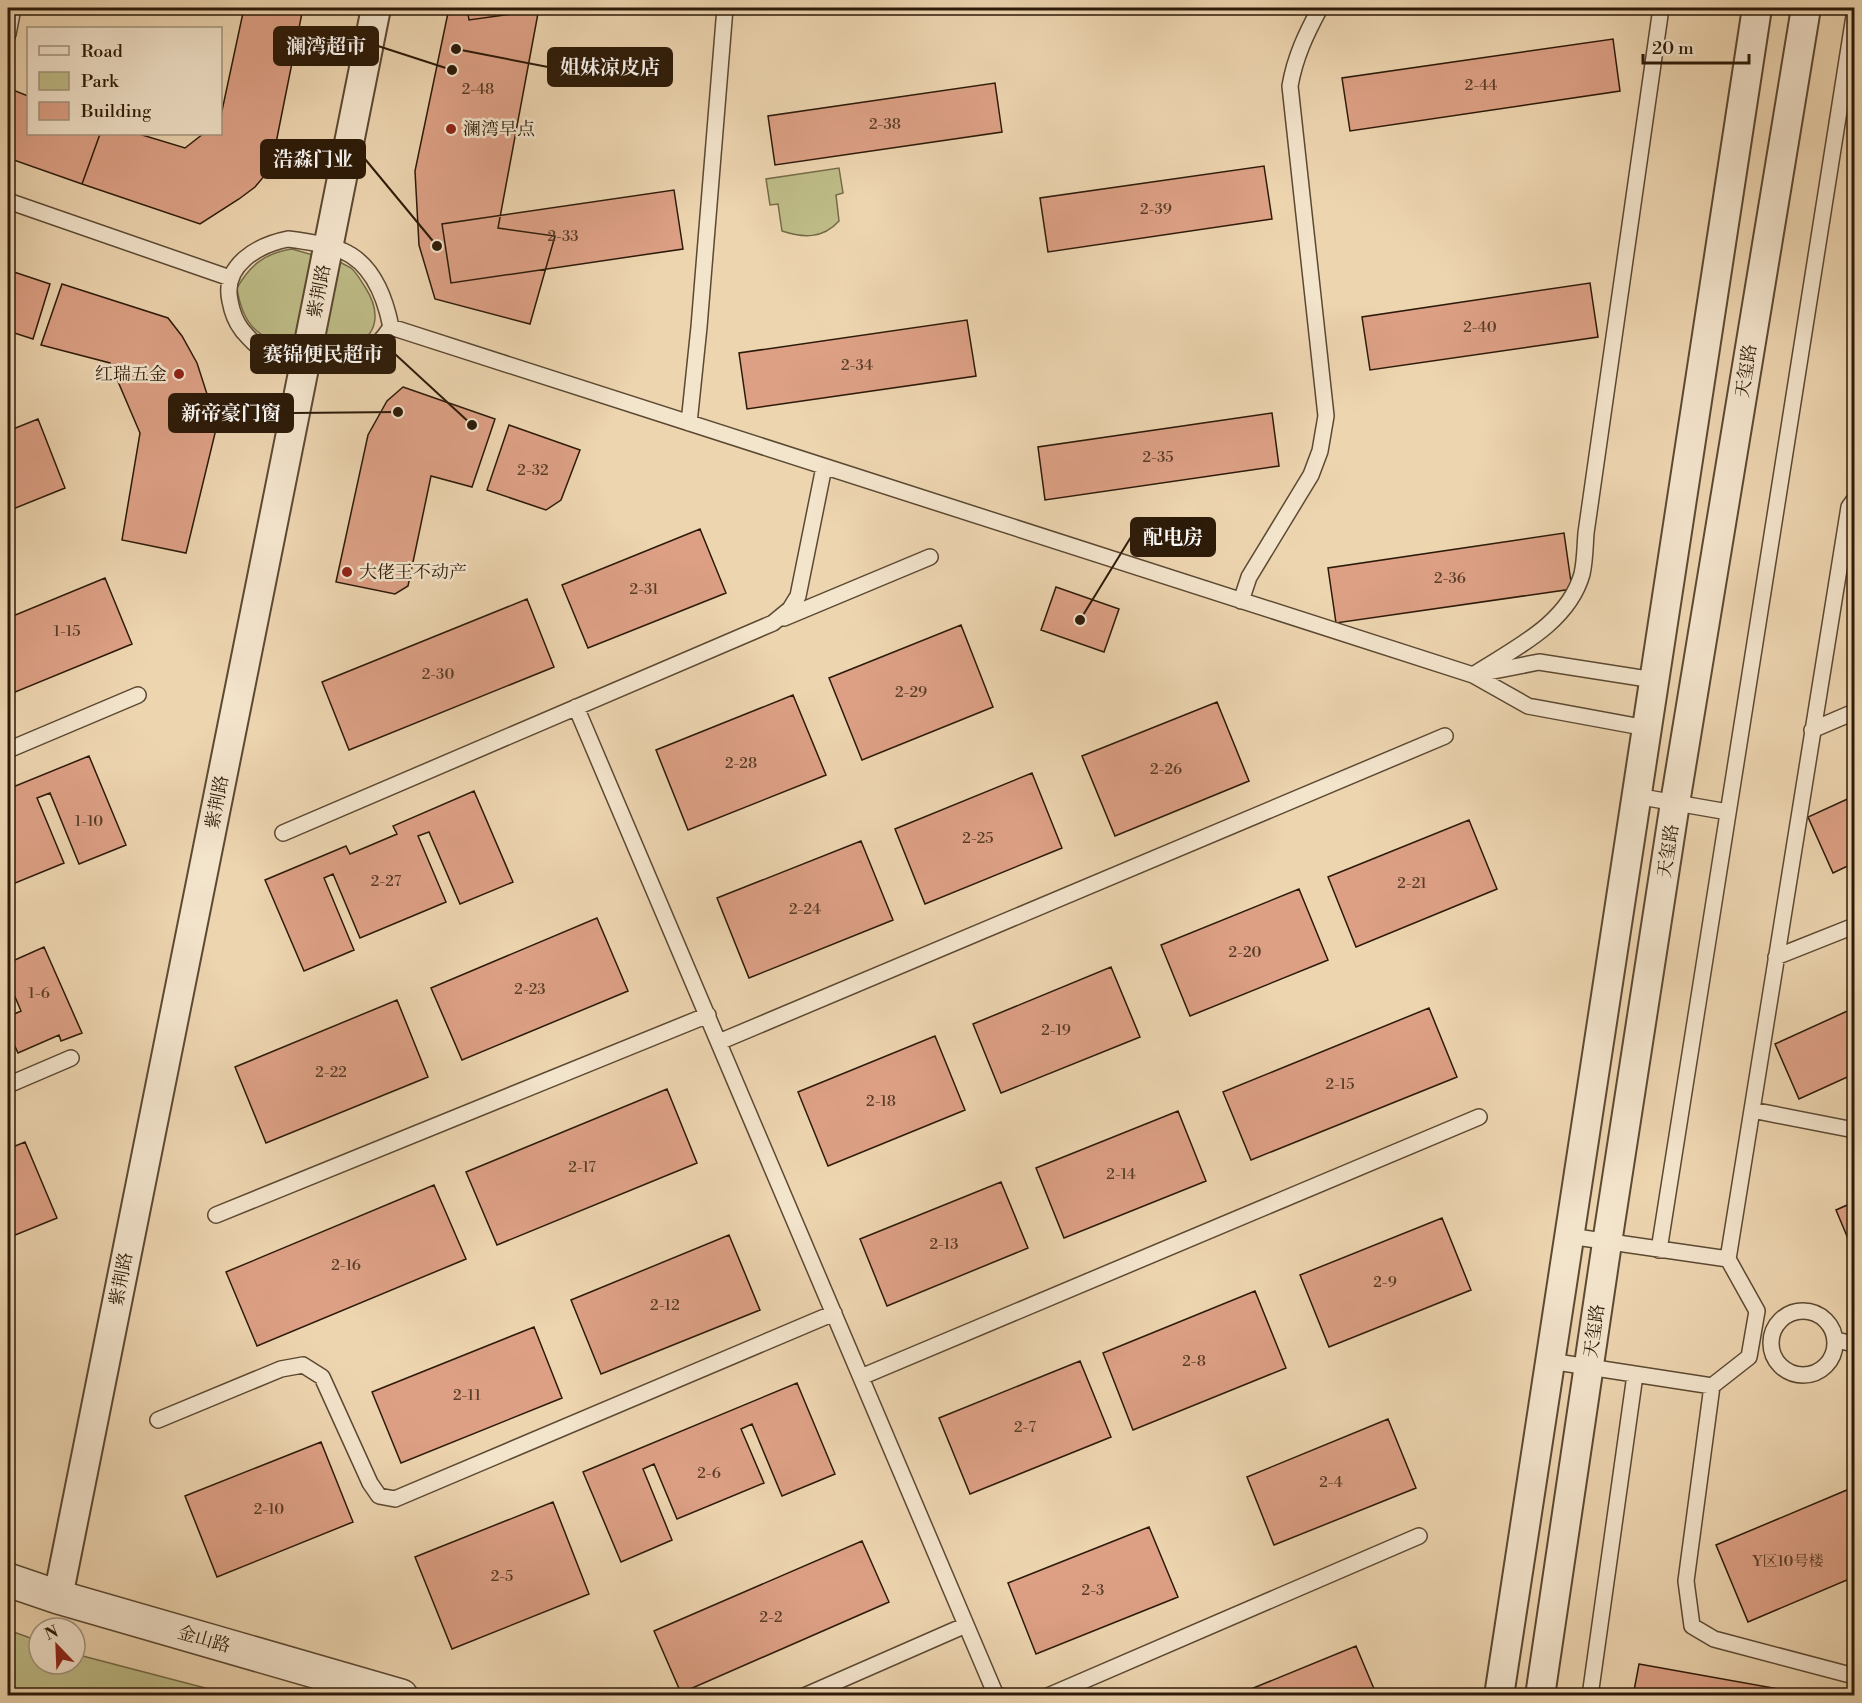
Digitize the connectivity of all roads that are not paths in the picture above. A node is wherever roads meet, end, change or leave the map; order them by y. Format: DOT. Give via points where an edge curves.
graph roads {
  1 [pos="13,8"];
  2 [pos="376,8"];
  3 [pos="725,8"];
  4 [pos="1320,8"];
  5 [pos="1661,8"];
  6 [pos="1757,8"];
  7 [pos="1806,8"];
  8 [pos="1854,16"];
  9 [pos="8,34"];
  10 [pos="8,201"];
  11 [pos="328,247"];
  12 [pos="230,278"];
  13 [pos="392,327"];
  14 [pos="305,363"];
  15 [pos="689,423"];
  16 [pos="824,466"];
  17 [pos="1854,500"];
  18 [pos="930,557"];
  19 [pos="1241,601"];
  20 [pos="773,623"];
  21 [pos="1473,675"];
  22 [pos="1654,680"];
  23 [pos="138,695"];
  24 [pos="576,707"];
  25 [pos="1854,712"];
  26 [pos="1647,728"];
  27 [pos="1812,730"];
  28 [pos="1445,736"];
  29 [pos="8,750"];
  30 [pos="1636,796"];
  31 [pos="1675,802"];
  32 [pos="1728,812"];
  33 [pos="283,833"];
  34 [pos="1854,926"];
  35 [pos="1776,957"];
  36 [pos="708,1015"];
  37 [pos="719,1042"];
  38 [pos="72,1058"];
  39 [pos="8,1085"];
  40 [pos="1752,1110"];
  41 [pos="1479,1117"];
  42 [pos="1854,1130"];
  43 [pos="216,1215"];
  44 [pos="1569,1236"];
  45 [pos="1607,1243"];
  46 [pos="1659,1250"];
  47 [pos="1728,1259"];
  48 [pos="834,1313"];
  49 [pos="1753,1333"];
  50 [pos="1771,1337"];
  51 [pos="1836,1340"];
  52 [pos="1854,1344"];
  53 [pos="1550,1361"];
  54 [pos="1588,1368"];
  55 [pos="1635,1374"];
  56 [pos="861,1377"];
  57 [pos="1712,1386"];
  58 [pos="158,1420"];
  59 [pos="1419,1536"];
  60 [pos="8,1580"];
  61 [pos="58,1597"];
  62 [pos="966,1625"];
  63 [pos="1854,1676"];
  64 [pos="401,1695"];
  65 [pos="804,1695"];
  66 [pos="1000,1695"];
  67 [pos="1048,1695"];
  68 [pos="1499,1695"];
  69 [pos="1540,1695"];
  70 [pos="1590,1695"];
  1 -- 9 [label="lane"];
  2 -- 11 [label="street, 紫荆路"];
  3 -- 15 [label="lane"];
  4 -- 19 [label="lane" via="1303,40 1290,86 1326,416 1311,475 1249,577"];
  5 -- 21 [label="lane" via="1582,574 1571,599 1550,624"];
  6 -- 22 [label="street"];
  7 -- 31 [label="street, 天玺路"];
  8 -- 32 [label="lane"];
  10 -- 12 [label="lane"];
  11 -- 12 [label="lane" via="288,239 270,243 241,261"];
  11 -- 13 [label="lane" via="342,250 360,262 374,278"];
  11 -- 14 [label="street, 紫荆路"];
  12 -- 14 [label="lane" via="228,294 237,324 264,351"];
  13 -- 14 [label="lane" via="375,348 350,360 333,366"];
  13 -- 15 [label="lane"];
  14 -- 61 [label="street, 紫荆路"];
  15 -- 16 [label="lane"];
  16 -- 19 [label="lane"];
  16 -- 20 [label="lane" via="798,596"];
  17 -- 27 [label="lane" via="1848,507"];
  18 -- 20 [label="lane"];
  19 -- 21 [label="lane"];
  20 -- 24 [label="lane"];
  21 -- 22 [label="lane" via="1539,662"];
  21 -- 26 [label="lane" via="1528,706"];
  22 -- 26 [label="street"];
  23 -- 29 [label="lane"];
  24 -- 33 [label="lane"];
  24 -- 36 [label="lane"];
  25 -- 27 [label="lane"];
  26 -- 30 [label="street"];
  27 -- 35 [label="lane"];
  28 -- 37 [label="lane"];
  30 -- 31 [label="lane"];
  30 -- 44 [label="street"];
  31 -- 32 [label="lane"];
  31 -- 45 [label="street, 天玺路"];
  32 -- 46 [label="lane"];
  34 -- 35 [label="lane"];
  35 -- 40 [label="lane"];
  36 -- 37 [label="lane"];
  36 -- 43 [label="lane"];
  37 -- 48 [label="lane"];
  38 -- 39 [label="lane"];
  40 -- 42 [label="lane"];
  40 -- 47 [label="lane"];
  41 -- 56 [label="lane"];
  44 -- 45 [label="lane"];
  44 -- 53 [label="street"];
  45 -- 46 [label="lane"];
  45 -- 54 [label="street, 天玺路"];
  46 -- 47 [label="lane"];
  47 -- 49 [label="lane" via="1757,1311"];
  48 -- 56 [label="lane"];
  48 -- 58 [label="lane" via="395,1499 379,1496 370,1483 322,1377 303,1365 281,1369"];
  49 -- 50 [label="lane"];
  49 -- 57 [label="lane" via="1749,1357"];
  50 -- 51 [label="lane" via="1774,1327 1789,1313 1810,1311 1827,1321"];
  50 -- 51 [label="lane" via="1770,1347 1780,1366 1800,1375 1822,1369 1830,1361"];
  51 -- 52 [label="lane"];
  53 -- 54 [label="lane"];
  53 -- 68 [label="street"];
  54 -- 55 [label="lane"];
  54 -- 69 [label="street, 天玺路"];
  55 -- 57 [label="lane"];
  55 -- 70 [label="lane"];
  56 -- 62 [label="lane"];
  57 -- 63 [label="lane" via="1686,1581 1692,1626 1714,1639"];
  59 -- 67 [label="lane"];
  60 -- 61 [label="street, 金山路"];
  61 -- 64 [label="street, 金山路"];
  62 -- 65 [label="lane"];
  62 -- 66 [label="lane" via="995,1693"];
}
